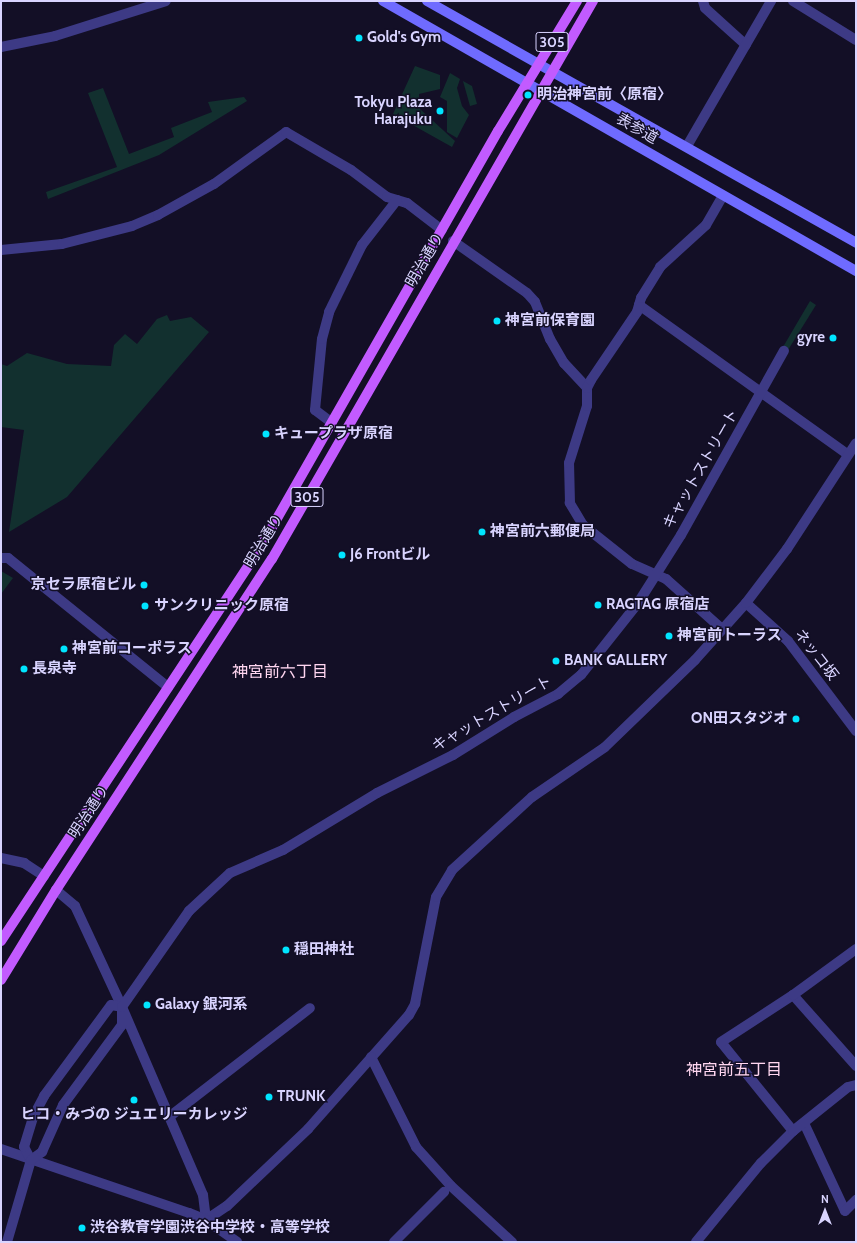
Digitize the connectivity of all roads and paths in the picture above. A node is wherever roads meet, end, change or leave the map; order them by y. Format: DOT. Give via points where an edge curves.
graph roads {
  1 [pos="166,1"];
  2 [pos="383,1"];
  3 [pos="427,1"];
  4 [pos="577,1"];
  5 [pos="593,1"];
  6 [pos="703,1"];
  7 [pos="771,1"];
  8 [pos="794,1"];
  9 [pos="856,40"];
  10 [pos="746,45"];
  11 [pos="1,47"];
  12 [pos="538,64"];
  13 [pos="551,71"];
  14 [pos="528,83"];
  15 [pos="541,90"];
  16 [pos="687,146"];
  17 [pos="723,195"];
  18 [pos="398,200"];
  19 [pos="442,230"];
  20 [pos="453,241"];
  21 [pos="856,244"];
  22 [pos="1,250"];
  23 [pos="856,270"];
  24 [pos="639,304"];
  25 [pos="784,351"];
  26 [pos="587,388"];
  27 [pos="761,392"];
  28 [pos="331,422"];
  29 [pos="856,443"];
  30 [pos="847,454"];
  31 [pos="1,558"];
  32 [pos="655,576"];
  33 [pos="746,603"];
  34 [pos="722,629"];
  35 [pos="168,688"];
  36 [pos="856,731"];
  37 [pos="1,858"];
  38 [pos="44,876"];
  39 [pos="56,890"];
  40 [pos="1,941"];
  41 [pos="856,949"];
  42 [pos="1,980"];
  43 [pos="793,995"];
  44 [pos="122,1007"];
  45 [pos="310,1008"];
  46 [pos="371,1057"];
  47 [pos="856,1066"];
  48 [pos="856,1085"];
  49 [pos="169,1117"];
  50 [pos="804,1124"];
  51 [pos="794,1131"];
  52 [pos="1,1149"];
  53 [pos="31,1160"];
  54 [pos="444,1192"];
  55 [pos="856,1200"];
  56 [pos="206,1220"];
  57 [pos="7,1242"];
  58 [pos="237,1242"];
  59 [pos="394,1242"];
  60 [pos="512,1242"];
  61 [pos="696,1242"];
  1 -- 11 [label="street" via="55,36"];
  2 -- 14 [label="main road, 表参道"];
  3 -- 12 [label="main road, 表参道"];
  4 -- 12 [label="main road, 明治通り / 305"];
  5 -- 13 [label="main road, 明治通り / 305"];
  6 -- 10 [label="street" via="706,8"];
  7 -- 10 [label="street"];
  8 -- 9 [label="street"];
  10 -- 16 [label="street"];
  12 -- 13 [label="main road, 表参道"];
  12 -- 14 [label="main road, 明治通り / 305"];
  13 -- 15 [label="main road, 明治通り / 305"];
  13 -- 16 [label="main road, 表参道"];
  14 -- 15 [label="main road, 表参道"];
  14 -- 19 [label="main road, 明治通り / 305"];
  15 -- 17 [label="main road, 表参道"];
  15 -- 20 [label="main road, 明治通り / 305"];
  16 -- 21 [label="main road, 表参道"];
  17 -- 23 [label="main road, 表参道"];
  17 -- 24 [label="street" via="706,225 660,267"];
  18 -- 19 [label="street" via="407,203"];
  18 -- 22 [label="street" via="387,197 351,170 286,132 214,184 158,215 132,226 62,244"];
  18 -- 28 [label="street" via="362,245 329,312 322,339 315,410"];
  19 -- 28 [label="main road, 明治通り / 305"];
  20 -- 26 [label="street" via="536,302 550,339 564,363"];
  20 -- 39 [label="main road, 明治通り / 305" via="272,559"];
  24 -- 26 [label="street"];
  24 -- 27 [label="street"];
  25 -- 27 [label="street, キャットストリート"];
  26 -- 32 [label="street" via="587,406 570,454 570,503 577,516 599,539 632,564"];
  27 -- 30 [label="street"];
  27 -- 32 [label="street, キャットストリート" via="714,473 691,519"];
  28 -- 35 [label="main road, 明治通り / 305" via="259,550"];
  29 -- 30 [label="street"];
  30 -- 33 [label="street" via="787,549"];
  31 -- 35 [label="street" via="8,558"];
  32 -- 34 [label="street" via="666,579"];
  32 -- 44 [label="street, キャットストリート" via="638,604 585,670 558,694 514,717 453,755 377,793 306,838 230,873 189,911"];
  33 -- 34 [label="street"];
  33 -- 36 [label="street, ネッコ坂" via="788,641"];
  34 -- 46 [label="street" via="677,678 608,744 532,797 452,870 436,897 415,1004"];
  35 -- 38 [label="main road, 明治通り / 305"];
  37 -- 38 [label="street" via="24,863"];
  38 -- 40 [label="main road, 明治通り / 305"];
  39 -- 42 [label="main road, 明治通り / 305"];
  39 -- 44 [label="street" via="75,906"];
  41 -- 43 [label="street"];
  43 -- 47 [label="street"];
  43 -- 51 [label="street" via="720,1042"];
  44 -- 49 [label="street"];
  44 -- 53 [label="street, キャットストリート" via="122,1024 63,1105 42,1152"];
  44 -- 53 [label="street" via="111,1005 44,1096 33,1117 24,1147"];
  45 -- 49 [label="street"];
  46 -- 56 [label="street" via="308,1129 227,1206"];
  46 -- 60 [label="street" via="416,1147 451,1186"];
  48 -- 50 [label="street" via="848,1087"];
  49 -- 56 [label="street" via="203,1196"];
  50 -- 51 [label="street"];
  50 -- 55 [label="street" via="845,1211"];
  51 -- 61 [label="street" via="761,1163"];
  52 -- 53 [label="street"];
  53 -- 56 [label="street"];
  53 -- 57 [label="street, キャットストリート"];
  54 -- 59 [label="street"];
  56 -- 58 [label="street"];
}
